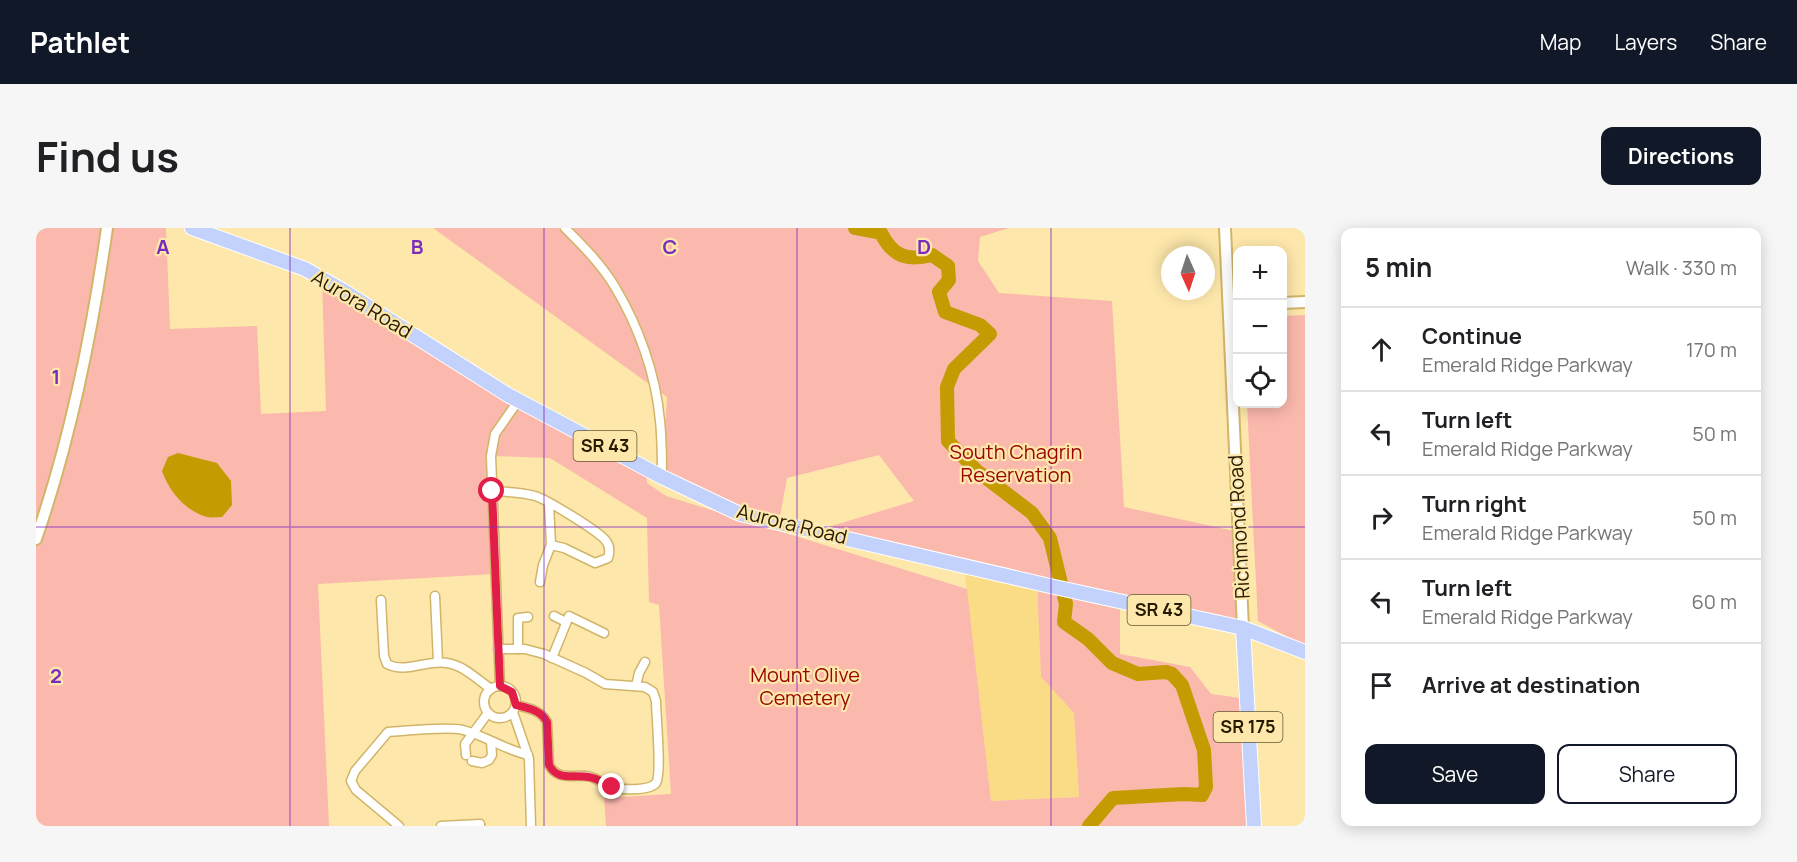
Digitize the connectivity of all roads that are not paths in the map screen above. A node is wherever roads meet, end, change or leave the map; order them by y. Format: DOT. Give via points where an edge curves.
graph roads {
  1 [pos="107,228"];
  2 [pos="192,228"];
  3 [pos="565,228"];
  4 [pos="1225,228"];
  5 [pos="1305,302"];
  6 [pos="1287,303"];
  7 [pos="1233,305"];
  8 [pos="1235,354"];
  9 [pos="518,401"];
  10 [pos="662,477"];
  11 [pos="492,491"];
  12 [pos="549,503"];
  13 [pos="36,539"];
  14 [pos="551,545"];
  15 [pos="540,582"];
  16 [pos="435,596"];
  17 [pos="381,600"];
  18 [pos="554,616"];
  19 [pos="528,617"];
  20 [pos="566,622"];
  21 [pos="1243,628"];
  22 [pos="604,633"];
  23 [pos="498,649"];
  24 [pos="518,649"];
  25 [pos="1305,652"];
  26 [pos="552,658"];
  27 [pos="438,662"];
  28 [pos="645,662"];
  29 [pos="636,686"];
  30 [pos="495,688"];
  31 [pos="514,709"];
  32 [pos="488,713"];
  33 [pos="472,733"];
  34 [pos="491,742"];
  35 [pos="528,755"];
  36 [pos="399,826"];
  37 [pos="441,826"];
  38 [pos="480,826"];
  39 [pos="531,826"];
  40 [pos="1254,826"];
  1 -- 13 [label="street" via="79,393"];
  2 -- 9 [label="main road, Aurora Road / SR 43" via="305,269"];
  3 -- 10 [label="street" via="615,287 638,334 652,374 660,421"];
  4 -- 7 [label="street, Richmond Road"];
  5 -- 6 [label="street"];
  8 -- 21 [label="street, Richmond Road"];
  9 -- 10 [label="main road, Aurora Road / SR 43"];
  9 -- 11 [label="street" via="495,434"];
  10 -- 21 [label="main road, Aurora Road / SR 43" via="740,514"];
  11 -- 12 [label="street" via="535,496"];
  11 -- 23 [label="street"];
  12 -- 14 [label="street"];
  12 -- 14 [label="street" via="597,531 607,541 610,553 596,563"];
  14 -- 15 [label="street"];
  16 -- 27 [label="street"];
  17 -- 27 [label="street" via="387,664 398,667"];
  18 -- 20 [label="street"];
  19 -- 24 [label="street" via="518,618"];
  20 -- 22 [label="street" via="568,616"];
  20 -- 26 [label="street"];
  21 -- 25 [label="main road, Aurora Road / SR 43"];
  21 -- 40 [label="main road, Richmond Road / SR 175"];
  23 -- 24 [label="street"];
  23 -- 30 [label="street"];
  24 -- 26 [label="street"];
  26 -- 29 [label="street" via="605,684"];
  27 -- 30 [label="street" via="459,667"];
  28 -- 29 [label="street"];
  29 -- 31 [label="street" via="649,689 656,701 659,772 651,788 624,789 590,777 557,774 549,765 544,717 536,711"];
  30 -- 31 [label="street" via="512,692"];
  30 -- 32 [label="street" via="484,701"];
  31 -- 32 [label="street" via="501,718"];
  31 -- 35 [label="street"];
  32 -- 33 [label="street"];
  33 -- 34 [label="street"];
  33 -- 34 [label="street" via="465,744 469,758 482,763 489,760"];
  33 -- 36 [label="street" via="460,729 388,732 355,771 351,781 356,790"];
  34 -- 35 [label="street"];
  35 -- 39 [label="street"];
  37 -- 38 [label="street"];
}
